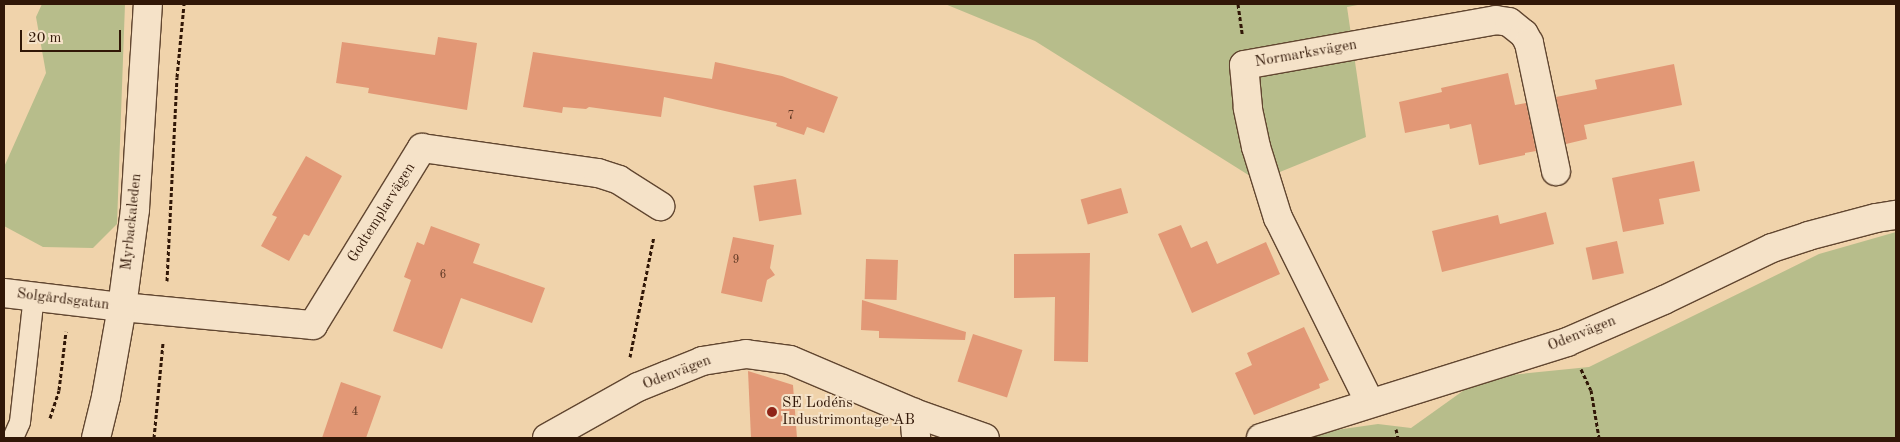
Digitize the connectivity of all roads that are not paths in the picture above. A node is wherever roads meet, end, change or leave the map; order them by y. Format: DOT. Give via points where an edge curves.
graph roads {
  1 [pos="148,4"];
  2 [pos="1556,171"];
  3 [pos="660,206"];
  4 [pos="1896,215"];
  5 [pos="4,293"];
  6 [pos="34,296"];
  7 [pos="122,308"];
  8 [pos="1370,403"];
  9 [pos="915,426"];
  10 [pos="13,438"];
  11 [pos="96,438"];
  12 [pos="547,438"];
  13 [pos="985,438"];
  14 [pos="1261,438"];
  1 -- 7 [label="street, Myrbackaleden" via="135,209"];
  2 -- 8 [label="street, Normarksvägen" via="1529,43 1524,34 1509,22 1496,20 1244,65 1256,147 1278,218"];
  3 -- 7 [label="street, Godtemplarvägen" via="620,180 598,173 422,148 313,325"];
  4 -- 8 [label="street, Odenvägen" via="1772,248 1567,342"];
  5 -- 6 [label="street, Solgårdsgatan"];
  6 -- 7 [label="street, Solgårdsgatan"];
  6 -- 10 [label="lane" via="20,422"];
  7 -- 11 [label="street, Myrbackaleden"];
  8 -- 14 [label="street, Odenvägen"];
  9 -- 12 [label="street, Odenvägen" via="790,360 763,355 728,355 702,361 638,388"];
  9 -- 13 [label="street, Odenvägen"];
}
